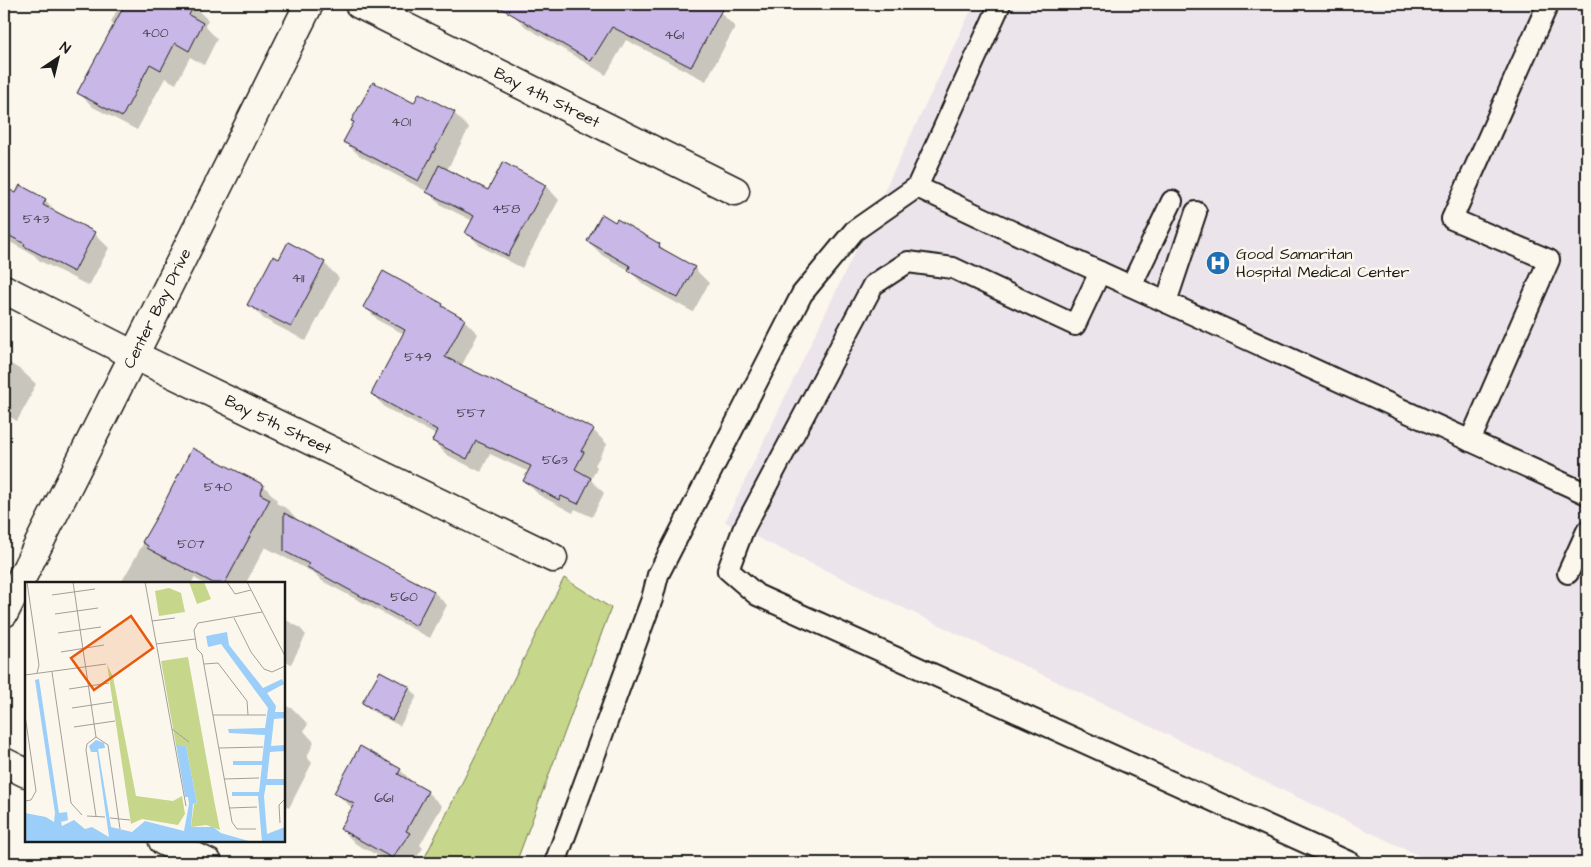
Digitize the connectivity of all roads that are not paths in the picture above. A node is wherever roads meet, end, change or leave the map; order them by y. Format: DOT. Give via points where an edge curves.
graph roads {
  1 [pos="309,4"];
  2 [pos="359,4"];
  3 [pos="1000,4"];
  4 [pos="1548,4"];
  5 [pos="916,187"];
  6 [pos="735,191"];
  7 [pos="1172,201"];
  8 [pos="1196,212"];
  9 [pos="1100,272"];
  10 [pos="1131,286"];
  11 [pos="4,289"];
  12 [pos="1166,302"];
  13 [pos="134,355"];
  14 [pos="1470,441"];
  15 [pos="1587,494"];
  16 [pos="1587,531"];
  17 [pos="553,558"];
  18 [pos="1568,573"];
  19 [pos="4,613"];
  20 [pos="4,762"];
  21 [pos="25,772"];
  22 [pos="165,842"];
  23 [pos="208,863"];
  24 [pos="555,863"];
  25 [pos="1351,863"];
  1 -- 13 [label="street, Center Bay Drive"];
  2 -- 6 [label="street, Bay 4th Street"];
  3 -- 5 [label="lane"];
  4 -- 14 [label="lane" via="1452,219 1549,260"];
  5 -- 9 [label="lane"];
  5 -- 24 [label="lane" via="854,231 802,294 658,575"];
  7 -- 10 [label="lane"];
  8 -- 12 [label="lane"];
  9 -- 10 [label="lane"];
  9 -- 25 [label="lane" via="1074,325 953,268 908,262 873,285 743,530 728,570 757,595"];
  10 -- 12 [label="lane"];
  11 -- 13 [label="street, Bay 5th Street"];
  12 -- 14 [label="lane"];
  13 -- 17 [label="street, Bay 5th Street"];
  13 -- 19 [label="street, Center Bay Drive"];
  14 -- 15 [label="lane"];
  16 -- 18 [label="lane"];
  20 -- 21 [label="street"];
  22 -- 23 [label="street"];
}
